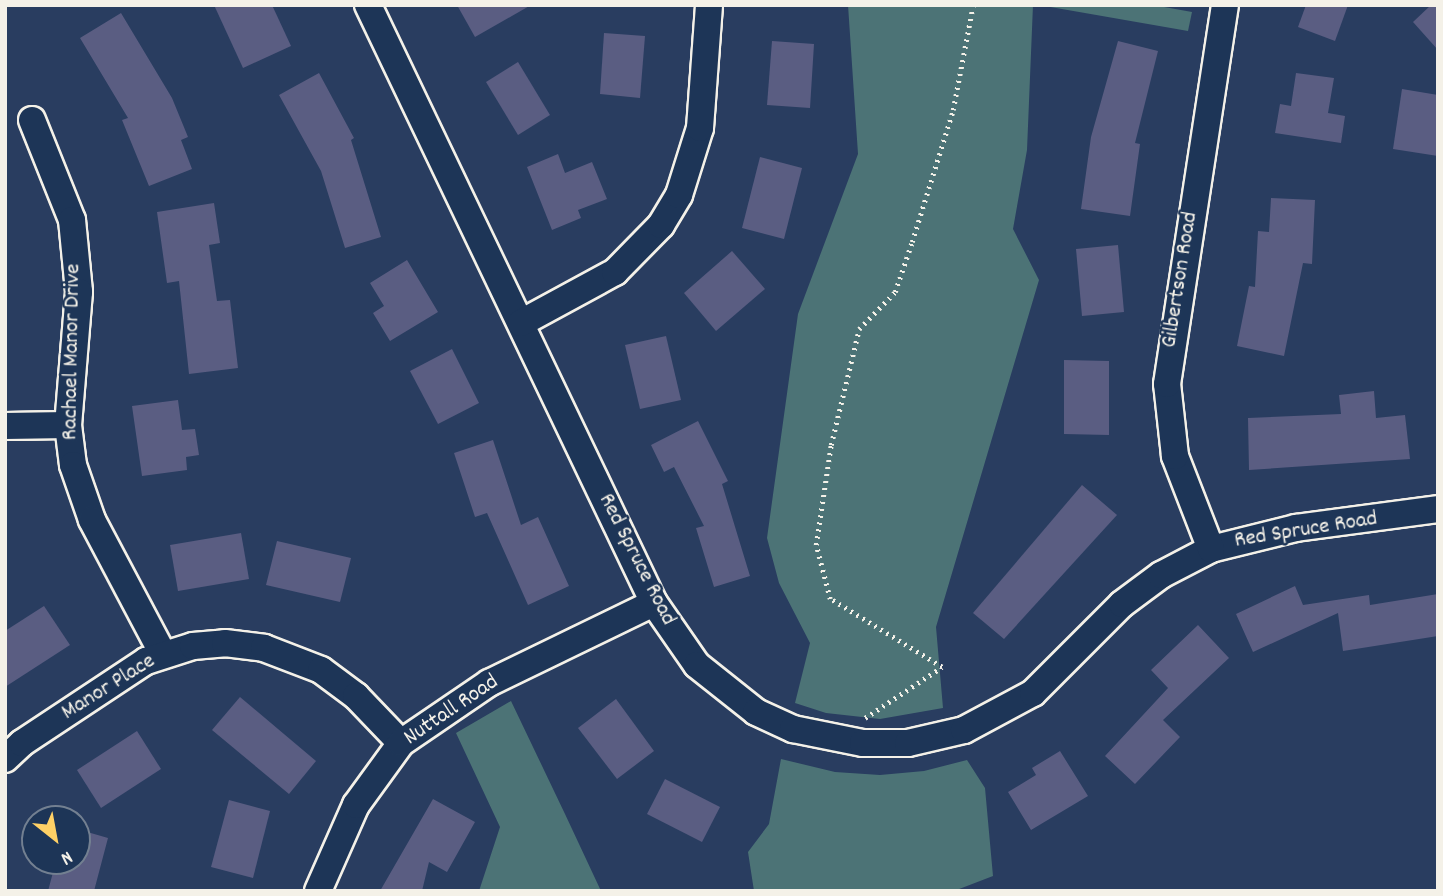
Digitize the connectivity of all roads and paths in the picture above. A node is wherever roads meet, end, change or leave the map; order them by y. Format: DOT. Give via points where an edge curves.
graph roads {
  1 [pos="368,5"];
  2 [pos="709,5"];
  3 [pos="973,5"];
  4 [pos="1226,5"];
  5 [pos="32,120"];
  6 [pos="521,323"];
  7 [pos="68,425"];
  8 [pos="5,426"];
  9 [pos="1438,509"];
  10 [pos="1211,549"];
  11 [pos="654,603"];
  12 [pos="163,654"];
  13 [pos="832,740"];
  14 [pos="401,743"];
  15 [pos="5,759"];
  16 [pos="318,891"];
  1 -- 6 [label="street, Red Spruce Road"];
  2 -- 6 [label="street" via="700,128 679,195 661,225 615,272"];
  3 -- 13 [label="path" via="953,110 895,292 859,329 831,444 816,545 830,599 942,667"];
  4 -- 10 [label="street, Gilbertson Road" via="1167,384 1175,456"];
  5 -- 7 [label="street, Rachael Manor Drive" via="72,220 79,292"];
  6 -- 11 [label="street, Red Spruce Road"];
  7 -- 8 [label="street"];
  7 -- 12 [label="street, Rachael Manor Drive" via="73,465 92,520"];
  9 -- 10 [label="street, Red Spruce Road" via="1296,528"];
  10 -- 13 [label="street, Red Spruce Road" via="1161,575 1122,604 1033,693 988,720 908,743"];
  11 -- 13 [label="street, Red Spruce Road" via="683,647 723,689 756,712"];
  11 -- 14 [label="street, Nuttall Road" via="489,683"];
  12 -- 14 [label="street, Manor Place" via="225,643 264,648 302,660 340,682"];
  12 -- 15 [label="street, Manor Place" via="132,668"];
  14 -- 16 [label="street, Nuttall Road" via="356,805"];
}
